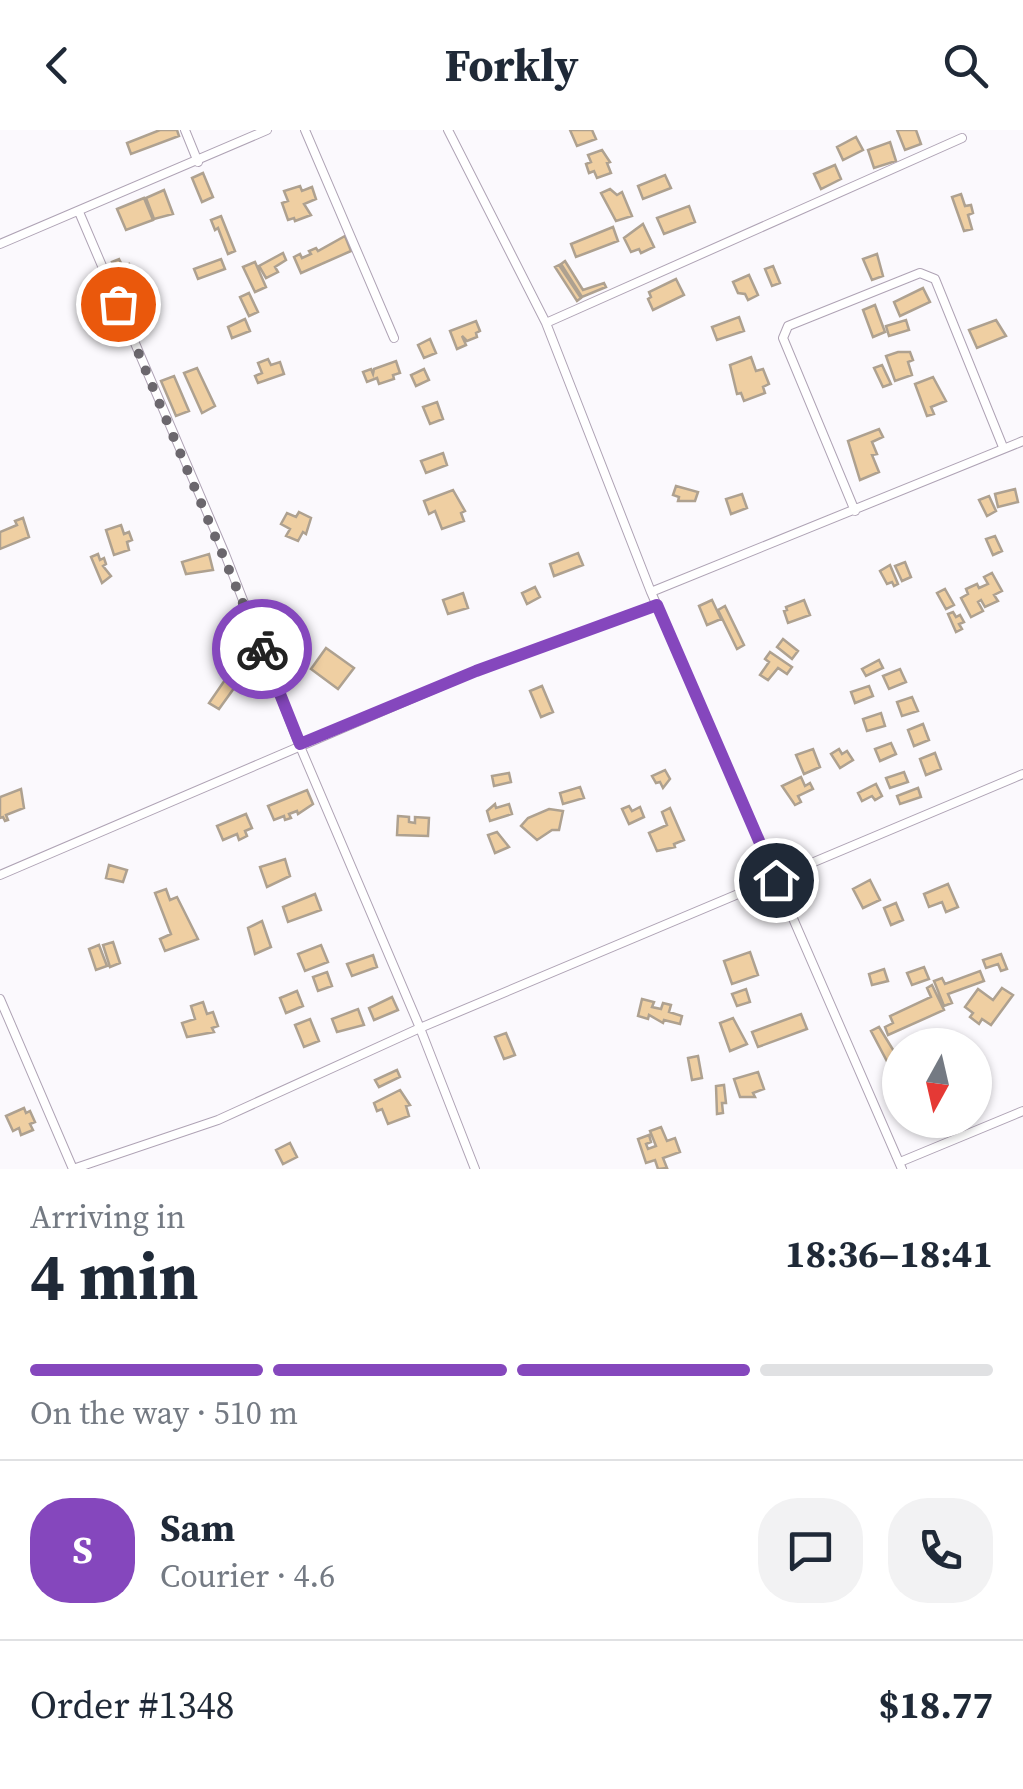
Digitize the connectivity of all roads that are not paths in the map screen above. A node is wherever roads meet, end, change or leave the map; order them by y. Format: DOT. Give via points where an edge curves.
graph roads {
  1 [pos="186,130"];
  2 [pos="266,130"];
  3 [pos="305,130"];
  4 [pos="448,130"];
  5 [pos="962,138"];
  6 [pos="198,162"];
  7 [pos="79,212"];
  8 [pos="0,244"];
  9 [pos="546,323"];
  10 [pos="394,338"];
  11 [pos="1023,442"];
  12 [pos="1003,448"];
  13 [pos="855,511"];
  14 [pos="651,592"];
  15 [pos="657,605"];
  16 [pos="300,744"];
  17 [pos="1023,774"];
  18 [pos="0,875"];
  19 [pos="776,880"];
  20 [pos="0,999"];
  21 [pos="420,1028"];
  22 [pos="1023,1111"];
  23 [pos="901,1165"];
  24 [pos="73,1169"];
  25 [pos="476,1169"];
  1 -- 6 [label="street"];
  2 -- 6 [label="street"];
  3 -- 10 [label="street"];
  4 -- 9 [label="street"];
  5 -- 9 [label="street"];
  6 -- 7 [label="street"];
  7 -- 8 [label="street"];
  7 -- 16 [label="street"];
  9 -- 14 [label="street"];
  11 -- 12 [label="street"];
  12 -- 13 [label="street"];
  12 -- 13 [label="street" via="928,274 788,326 783,338"];
  13 -- 14 [label="street"];
  14 -- 15 [label="street"];
  15 -- 16 [label="street"];
  15 -- 19 [label="street"];
  16 -- 18 [label="street"];
  16 -- 21 [label="street"];
  17 -- 19 [label="street"];
  19 -- 21 [label="street"];
  19 -- 23 [label="street"];
  20 -- 24 [label="street"];
  21 -- 24 [label="street" via="218,1120"];
  21 -- 25 [label="street"];
  22 -- 23 [label="street"];
}
